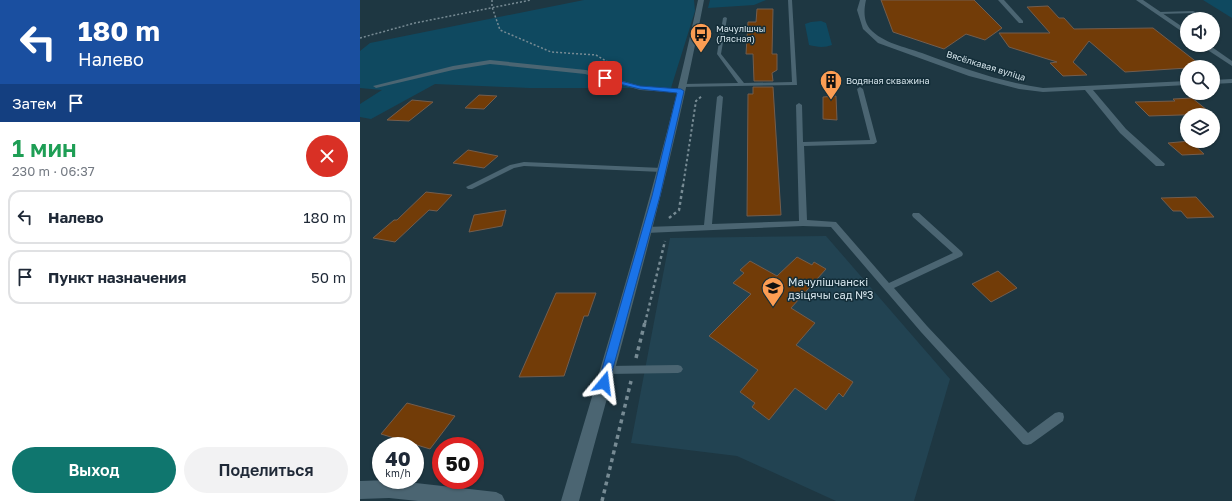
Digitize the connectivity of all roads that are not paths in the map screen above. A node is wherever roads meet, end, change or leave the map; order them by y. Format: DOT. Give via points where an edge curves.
graph roads {
  1 [pos="701,0"];
  2 [pos="790,0"];
  3 [pos="863,0"];
  4 [pos="1001,0"];
  5 [pos="1139,0"];
  6 [pos="1180,12"];
  7 [pos="1159,13"];
  8 [pos="725,18"];
  9 [pos="1021,22"];
  10 [pos="1180,28"];
  11 [pos="1214,52"];
  12 [pos="1232,64"];
  13 [pos="1232,81"];
  14 [pos="1220,82"];
  15 [pos="1180,83"];
  16 [pos="742,85"];
  17 [pos="376,86"];
  18 [pos="1087,88"];
  19 [pos="682,89"];
  20 [pos="860,89"];
  21 [pos="720,97"];
  22 [pos="798,105"];
  23 [pos="800,144"];
  24 [pos="1160,164"];
  25 [pos="662,170"];
  26 [pos="470,187"];
  27 [pos="916,215"];
  28 [pos="804,223"];
  29 [pos="708,227"];
  30 [pos="646,230"];
  31 [pos="888,286"];
  32 [pos="678,369"];
  33 [pos="607,370"];
  34 [pos="1059,417"];
  35 [pos="360,490"];
  36 [pos="496,501"];
  37 [pos="570,501"];
  1 -- 19 [label="street"];
  2 -- 16 [label="lane" via="795,84"];
  3 -- 18 [label="street, Вясёлкавая вуліца" via="860,10 866,29 881,41 1018,88"];
  4 -- 9 [label="street"];
  5 -- 7 [label="street"];
  6 -- 7 [label="lane"];
  7 -- 10 [label="street"];
  8 -- 16 [label="lane" via="719,54"];
  11 -- 12 [label="street"];
  13 -- 14 [label="street"];
  15 -- 18 [label="street, Вясёлкавая вуліца"];
  16 -- 19 [label="lane"];
  17 -- 19 [label="lane" via="490,62 586,72 640,88"];
  18 -- 24 [label="street" via="1122,131"];
  19 -- 25 [label="street"];
  20 -- 23 [label="lane" via="874,142"];
  21 -- 29 [label="lane"];
  22 -- 23 [label="lane"];
  23 -- 28 [label="lane"];
  25 -- 26 [label="lane" via="524,164 512,166"];
  25 -- 30 [label="street"];
  27 -- 31 [label="lane" via="959,254"];
  28 -- 29 [label="lane"];
  28 -- 31 [label="lane" via="833,224"];
  29 -- 30 [label="lane"];
  30 -- 33 [label="street"];
  31 -- 34 [label="lane" via="924,329 1027,440"];
  32 -- 33 [label="lane"];
  33 -- 37 [label="street"];
  35 -- 36 [label="street" via="389,489"];
}
